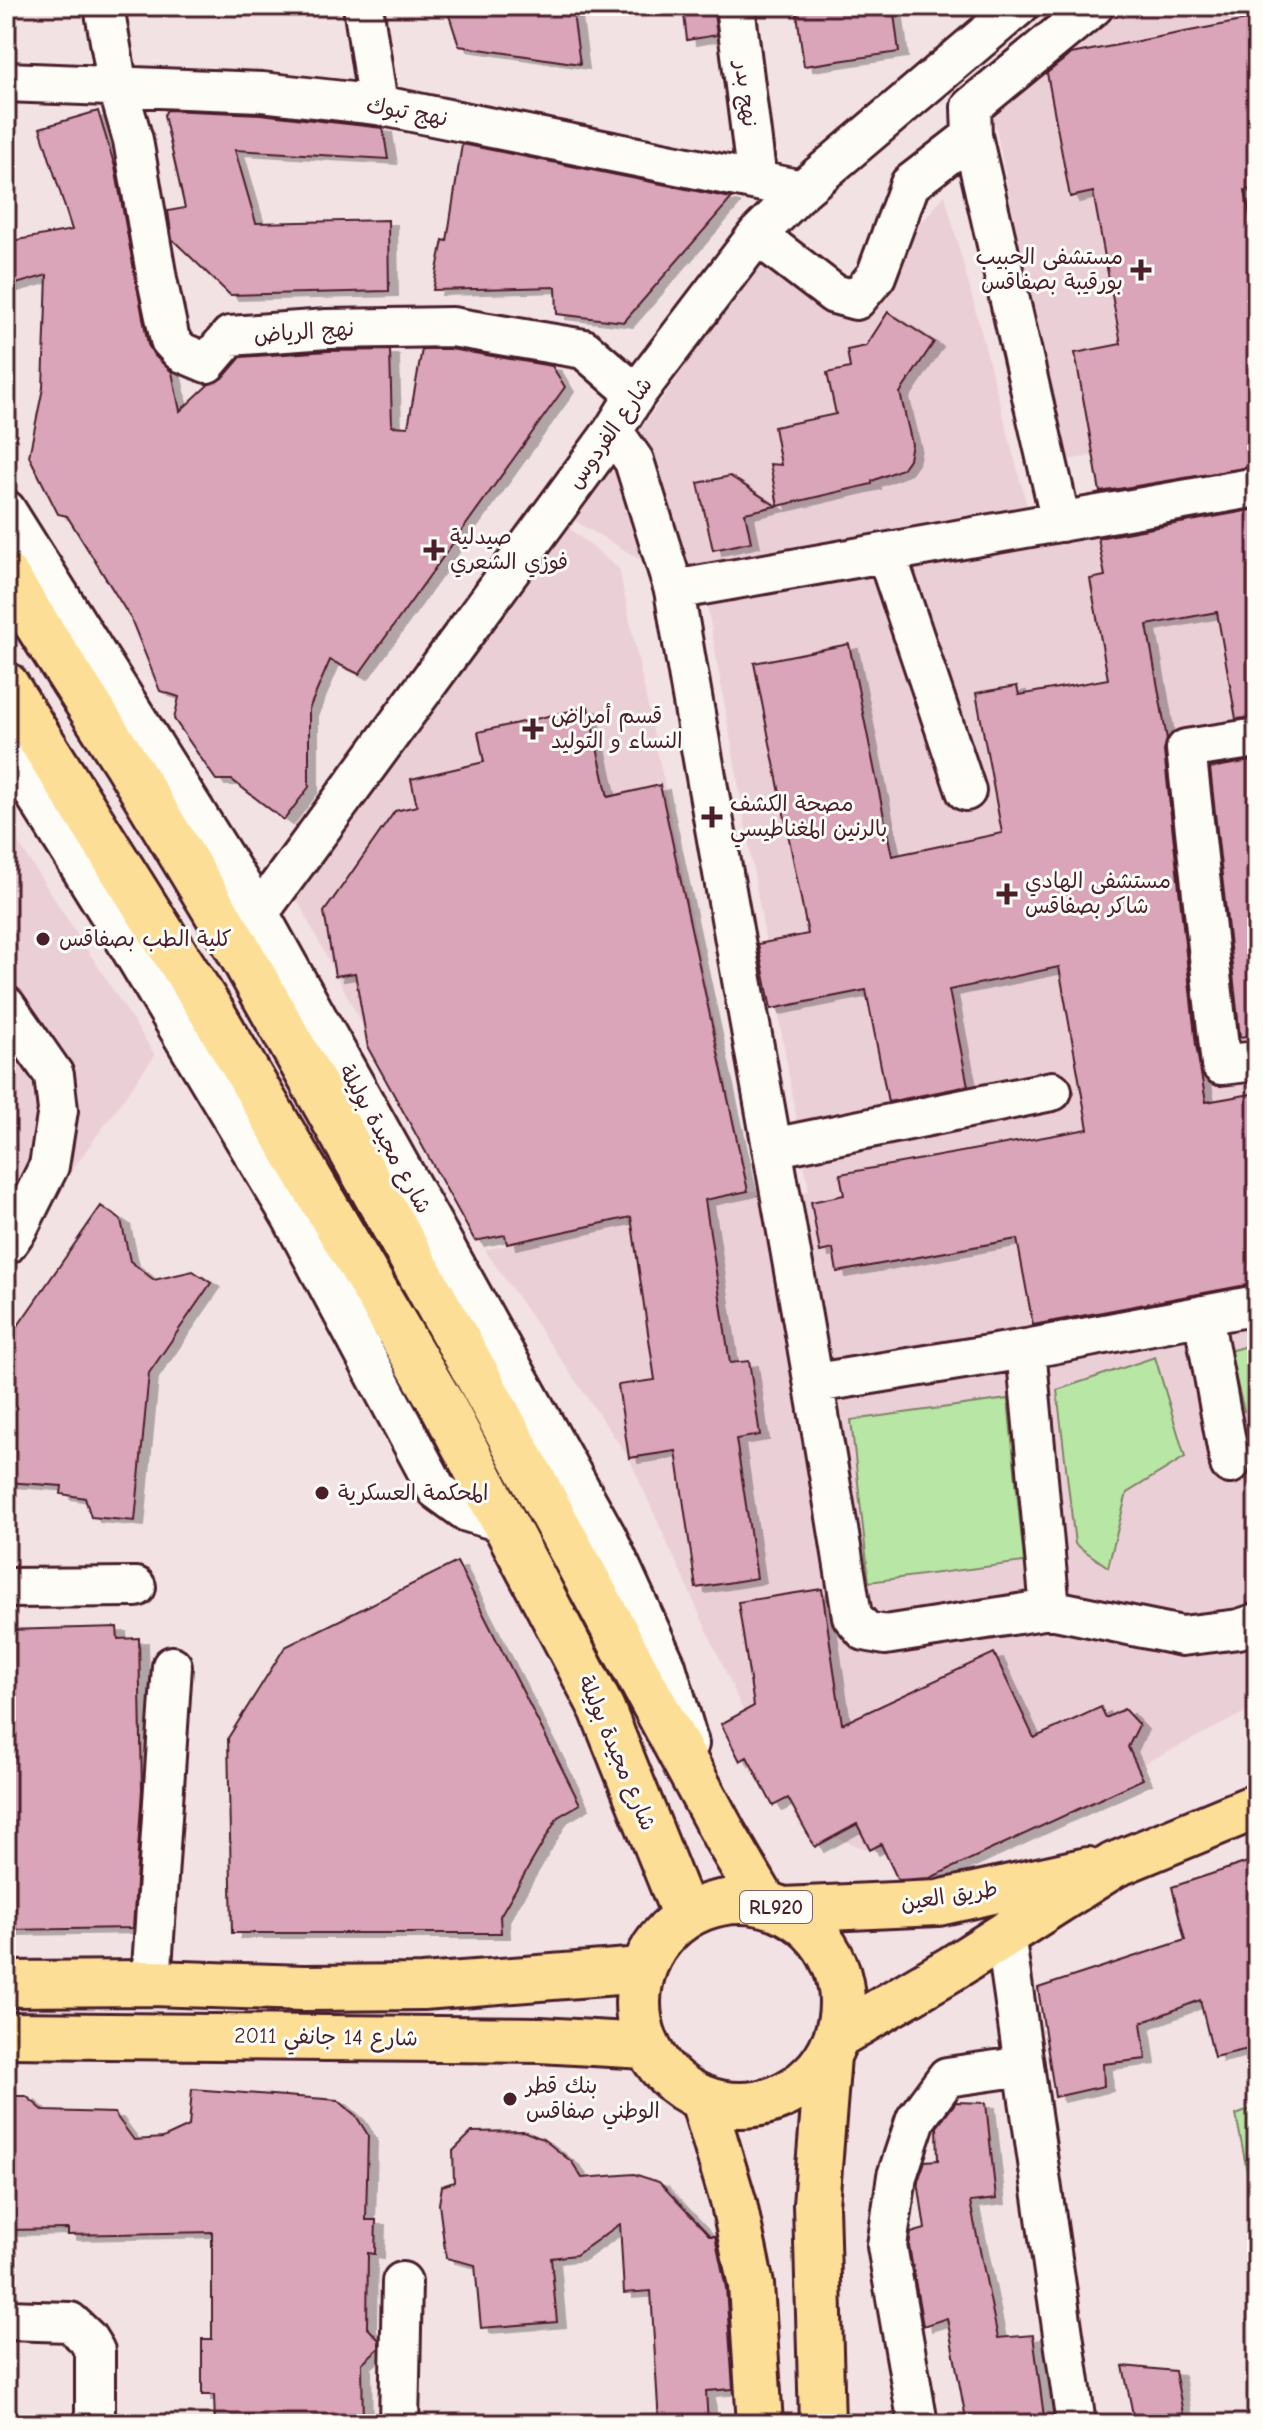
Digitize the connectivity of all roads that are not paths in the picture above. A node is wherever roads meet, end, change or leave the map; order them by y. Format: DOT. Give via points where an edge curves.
graph roads {
  1 [pos="104,6"];
  2 [pos="363,6"];
  3 [pos="735,6"];
  4 [pos="1019,6"];
  5 [pos="1094,6"];
  6 [pos="6,82"];
  7 [pos="118,88"];
  8 [pos="378,105"];
  9 [pos="972,136"];
  10 [pos="757,181"];
  11 [pos="802,190"];
  12 [pos="757,235"];
  13 [pos="636,394"];
  14 [pos="613,431"];
  15 [pos="1257,487"];
  16 [pos="6,510"];
  17 [pos="1061,522"];
  18 [pos="886,553"];
  19 [pos="6,576"];
  20 [pos="674,590"];
  21 [pos="6,685"];
  22 [pos="1257,738"];
  23 [pos="6,748"];
  24 [pos="966,791"];
  25 [pos="248,930"];
  26 [pos="6,1006"];
  27 [pos="1257,1061"];
  28 [pos="1052,1091"];
  29 [pos="772,1148"];
  30 [pos="6,1245"];
  31 [pos="1257,1305"];
  32 [pos="1203,1315"];
  33 [pos="1026,1349"];
  34 [pos="816,1383"];
  35 [pos="1230,1464"];
  36 [pos="504,1523"];
  37 [pos="136,1587"];
  38 [pos="6,1588"];
  39 [pos="1050,1609"];
  40 [pos="1257,1623"];
  41 [pos="172,1666"];
  42 [pos="1257,1806"];
  43 [pos="1114,1865"];
  44 [pos="774,1907"];
  45 [pos="685,1916"];
  46 [pos="1005,1934"];
  47 [pos="642,1970"];
  48 [pos="151,1983"];
  49 [pos="6,1984"];
  50 [pos="6,2035"];
  51 [pos="646,2046"];
  52 [pos="832,2046"];
  53 [pos="1024,2066"];
  54 [pos="703,2100"];
  55 [pos="402,2282"];
  56 [pos="6,2320"];
  57 [pos="95,2424"];
  58 [pos="399,2424"];
  59 [pos="760,2424"];
  60 [pos="822,2424"];
  61 [pos="918,2424"];
  62 [pos="1076,2424"];
  1 -- 7 [label="street, نهج الرياض"];
  2 -- 8 [label="street"];
  3 -- 10 [label="street, نهج بدر"];
  4 -- 11 [label="street, شارع الفردوس"];
  5 -- 9 [label="street" via="971,107"];
  6 -- 7 [label="street, نهج تبوك"];
  7 -- 8 [label="street, نهج تبوك" via="262,92"];
  7 -- 13 [label="street, نهج الرياض" via="133,140 170,340 181,352 207,363 230,336 452,327 584,349"];
  8 -- 10 [label="street, نهج تبوك"];
  9 -- 12 [label="street" via="910,184 876,276 856,300 834,294"];
  9 -- 17 [label="street"];
  10 -- 11 [label="street, نهج تبوك"];
  11 -- 12 [label="street, شارع الفردوس"];
  12 -- 13 [label="street, شارع الفردوس"];
  13 -- 14 [label="street, شارع الفردوس"];
  14 -- 20 [label="street" via="634,461"];
  14 -- 25 [label="street, شارع الفردوس"];
  15 -- 17 [label="street"];
  16 -- 25 [label="street, شارع مجيدة بوليلة"];
  17 -- 18 [label="street"];
  18 -- 20 [label="street"];
  18 -- 24 [label="street"];
  19 -- 25 [label="main road, شارع مجيدة بوليلة" via="126,763"];
  20 -- 29 [label="street"];
  21 -- 36 [label="main road, شارع مجيدة بوليلة" via="213,1014 444,1408"];
  22 -- 27 [label="street" via="1186,749 1221,1065"];
  23 -- 36 [label="street" via="292,1218 437,1490 467,1512"];
  25 -- 44 [label="main road, شارع مجيدة بوليلة" via="477,1375 725,1836"];
  26 -- 30 [label="street" via="54,1075 58,1110 49,1166"];
  28 -- 29 [label="street"];
  29 -- 34 [label="street"];
  31 -- 32 [label="street"];
  32 -- 33 [label="street"];
  32 -- 35 [label="street"];
  33 -- 34 [label="street"];
  33 -- 39 [label="street"];
  34 -- 39 [label="street" via="852,1616 865,1631 885,1635"];
  36 -- 45 [label="main road, شارع مجيدة بوليلة" via="602,1709"];
  37 -- 38 [label="street"];
  39 -- 40 [label="street" via="1182,1636"];
  41 -- 48 [label="street"];
  42 -- 43 [label="main road, طريق العين / RL920"];
  43 -- 44 [label="main road, طريق العين / RL920" via="938,1903"];
  43 -- 46 [label="main road, طريق العين / RL920"];
  44 -- 45 [label="main road, RL920" via="737,1900"];
  44 -- 52 [label="main road, RL920" via="804,1923 834,1962 842,2011"];
  45 -- 47 [label="main road, RL920" via="652,1949"];
  46 -- 52 [label="main road, طريق العين / RL920"];
  46 -- 53 [label="street"];
  47 -- 48 [label="main road" via="423,1987"];
  47 -- 51 [label="main road, RL920" via="638,2022"];
  48 -- 49 [label="main road"];
  50 -- 51 [label="main road, شارع 14 جانفي 2011" via="540,2040"];
  51 -- 54 [label="main road, RL920" via="660,2069"];
  52 -- 54 [label="main road, RL920" via="810,2079 786,2095 759,2105"];
  52 -- 60 [label="main road" via="816,2205"];
  53 -- 61 [label="street" via="947,2077 916,2119 897,2176 887,2246"];
  53 -- 62 [label="street"];
  54 -- 59 [label="main road" via="751,2285"];
  55 -- 58 [label="street"];
  56 -- 57 [label="street" via="70,2322 87,2338 95,2351"];
}
